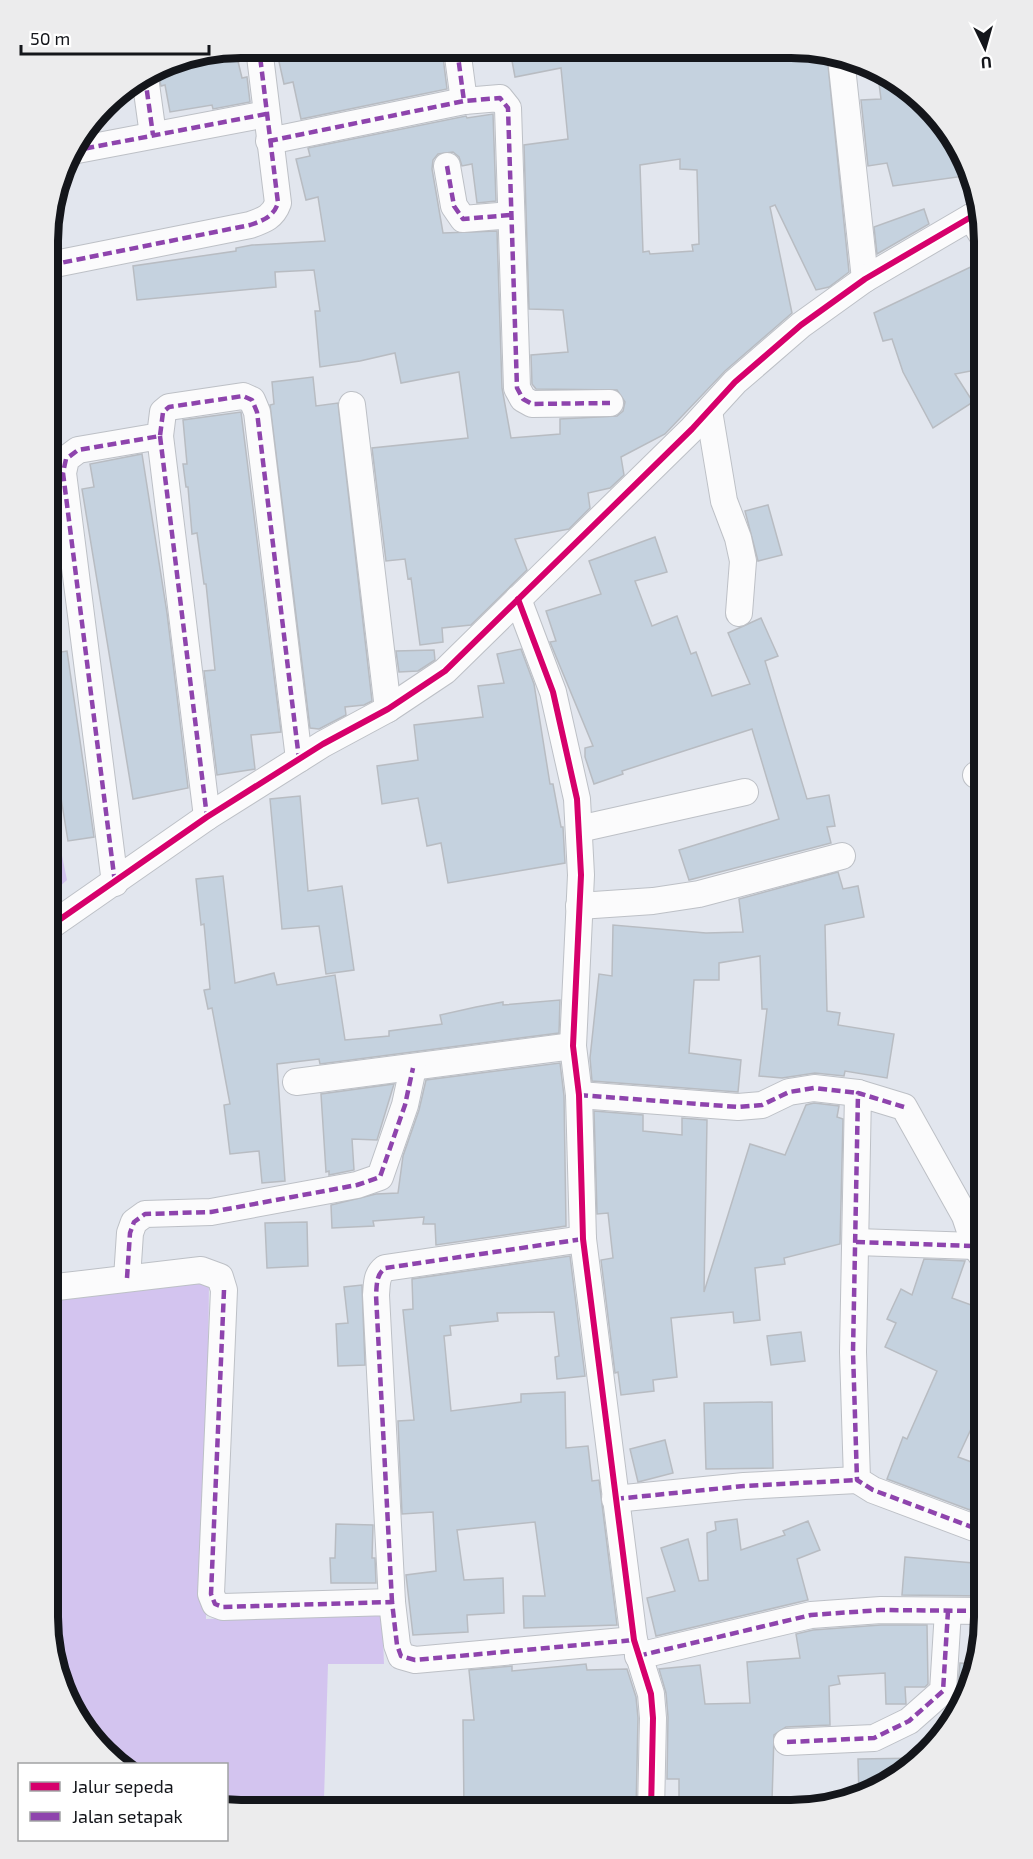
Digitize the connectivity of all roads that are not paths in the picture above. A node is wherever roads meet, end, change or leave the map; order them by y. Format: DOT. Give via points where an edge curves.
graph roads {
  1 [pos="260,58"];
  2 [pos="458,58"];
  3 [pos="843,66"];
  4 [pos="146,85"];
  5 [pos="464,101"];
  6 [pos="266,114"];
  7 [pos="153,135"];
  8 [pos="269,141"];
  9 [pos="84,149"];
  10 [pos="447,166"];
  11 [pos="512,215"];
  12 [pos="973,216"];
  13 [pos="58,263"];
  14 [pos="865,279"];
  15 [pos="610,403"];
  16 [pos="352,405"];
  17 [pos="709,411"];
  18 [pos="160,436"];
  19 [pos="518,598"];
  20 [pos="739,613"];
  21 [pos="388,709"];
  22 [pos="299,759"];
  23 [pos="745,792"];
  24 [pos="207,818"];
  25 [pos="579,829"];
  26 [pos="842,856"];
  27 [pos="115,883"];
  28 [pos="579,906"];
  29 [pos="58,921"];
  30 [pos="573,1046"];
  31 [pos="413,1068"];
  32 [pos="296,1082"];
  33 [pos="858,1094"];
  34 [pos="579,1095"];
  35 [pos="974,1238"];
  36 [pos="583,1239"];
  37 [pos="856,1242"];
  38 [pos="974,1252"];
  39 [pos="127,1278"];
  40 [pos="58,1287"];
  41 [pos="857,1480"];
  42 [pos="615,1499"];
  43 [pos="974,1528"];
  44 [pos="392,1602"];
  45 [pos="948,1611"];
  46 [pos="974,1611"];
  47 [pos="636,1648"];
  48 [pos="787,1742"];
  49 [pos="651,1800"];
  1 -- 6 [label="street"];
  2 -- 5 [label="street"];
  3 -- 14 [label="street"];
  4 -- 7 [label="street"];
  5 -- 8 [label="street"];
  5 -- 11 [label="street" via="500,98 508,108"];
  6 -- 7 [label="street"];
  6 -- 8 [label="street"];
  7 -- 9 [label="street"];
  8 -- 13 [label="street" via="278,202 268,219"];
  10 -- 11 [label="street" via="454,206 463,219"];
  11 -- 15 [label="street" via="518,388 523,399 532,404"];
  12 -- 14 [label="street"];
  14 -- 17 [label="street" via="801,325 735,382"];
  16 -- 21 [label="street"];
  17 -- 19 [label="street"];
  17 -- 20 [label="street" via="724,501 743,561"];
  18 -- 22 [label="street" via="163,412 169,407 243,396 255,406"];
  18 -- 24 [label="street"];
  18 -- 27 [label="street" via="78,450 66,459 63,473"];
  19 -- 21 [label="street" via="445,671"];
  19 -- 25 [label="street" via="553,692 577,799"];
  21 -- 22 [label="street"];
  22 -- 24 [label="street"];
  23 -- 25 [label="street"];
  24 -- 27 [label="street"];
  25 -- 28 [label="street"];
  26 -- 28 [label="street" via="699,894"];
  27 -- 29 [label="street"];
  28 -- 30 [label="street"];
  30 -- 31 [label="street"];
  30 -- 34 [label="street"];
  31 -- 32 [label="street"];
  31 -- 39 [label="street" via="402,1116 380,1177 357,1185 211,1212 145,1214 134,1222 130,1233"];
  33 -- 34 [label="street" via="814,1088 789,1092 762,1105 738,1107"];
  33 -- 35 [label="street" via="904,1107"];
  33 -- 37 [label="street"];
  34 -- 36 [label="street"];
  36 -- 42 [label="street"];
  36 -- 44 [label="street" via="385,1268 377,1279"];
  37 -- 38 [label="street"];
  37 -- 41 [label="street" via="853,1353"];
  39 -- 40 [label="street"];
  39 -- 44 [label="street" via="201,1270 220,1277 224,1290 212,1594 215,1604 223,1607"];
  41 -- 42 [label="street"];
  41 -- 43 [label="street" via="873,1490"];
  42 -- 47 [label="street"];
  44 -- 47 [label="street" via="396,1645 401,1656 415,1660"];
  45 -- 46 [label="street"];
  45 -- 47 [label="street" via="811,1615"];
  45 -- 48 [label="street" via="943,1691 909,1721 874,1738"];
  47 -- 49 [label="street" via="651,1694"];
}
